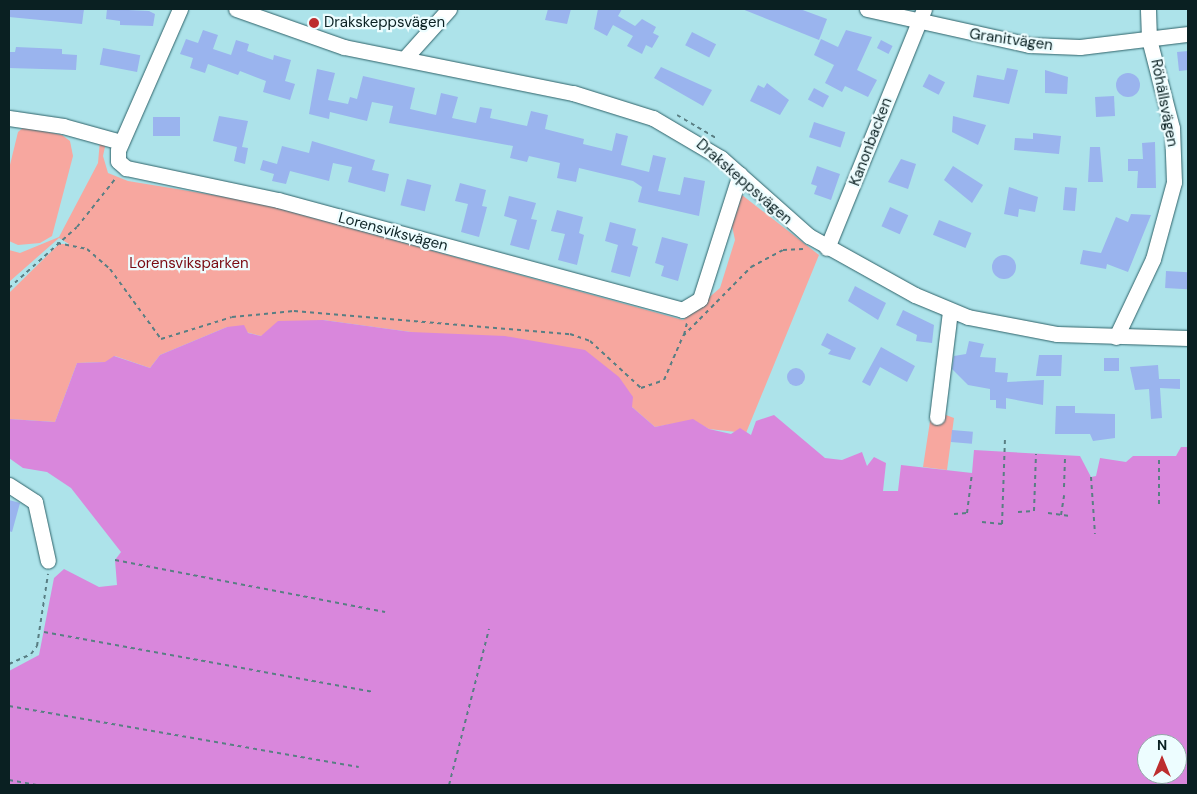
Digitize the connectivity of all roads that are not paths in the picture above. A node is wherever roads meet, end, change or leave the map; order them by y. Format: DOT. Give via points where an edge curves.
graph roads {
  1 [pos="180,9"];
  2 [pos="236,9"];
  3 [pos="449,9"];
  4 [pos="867,9"];
  5 [pos="924,9"];
  6 [pos="1148,9"];
  7 [pos="922,25"];
  8 [pos="1188,34"];
  9 [pos="1149,39"];
  10 [pos="405,58"];
  11 [pos="9,118"];
  12 [pos="121,142"];
  13 [pos="740,174"];
  14 [pos="827,248"];
  15 [pos="950,311"];
  16 [pos="1116,337"];
  17 [pos="1188,338"];
  18 [pos="937,417"];
  19 [pos="9,485"];
  20 [pos="48,562"];
  1 -- 12 [label="street"];
  2 -- 10 [label="street, Drakskeppsvägen" via="307,37"];
  3 -- 10 [label="street"];
  4 -- 7 [label="street, Granitvägen"];
  5 -- 7 [label="street, Kanonbacken"];
  6 -- 9 [label="street, Röhällsvägen"];
  7 -- 9 [label="street, Granitvägen" via="1029,45 1080,47"];
  7 -- 14 [label="street, Kanonbacken" via="875,121 846,211"];
  8 -- 9 [label="street, Granitvägen"];
  9 -- 16 [label="street, Röhällsvägen" via="1172,128 1174,182 1158,246"];
  10 -- 13 [label="street, Drakskeppsvägen" via="573,93 634,110 686,133"];
  11 -- 12 [label="street" via="63,126"];
  12 -- 13 [label="street, Lorensviksvägen" via="118,161 126,168 278,200 682,310 700,298"];
  13 -- 14 [label="street, Drakskeppsvägen" via="790,223"];
  14 -- 15 [label="street, Drakskeppsvägen"];
  15 -- 16 [label="street, Drakskeppsvägen" via="1020,330"];
  15 -- 18 [label="street"];
  16 -- 17 [label="street, Drakskeppsvägen"];
  19 -- 20 [label="street" via="35,502"];
}
